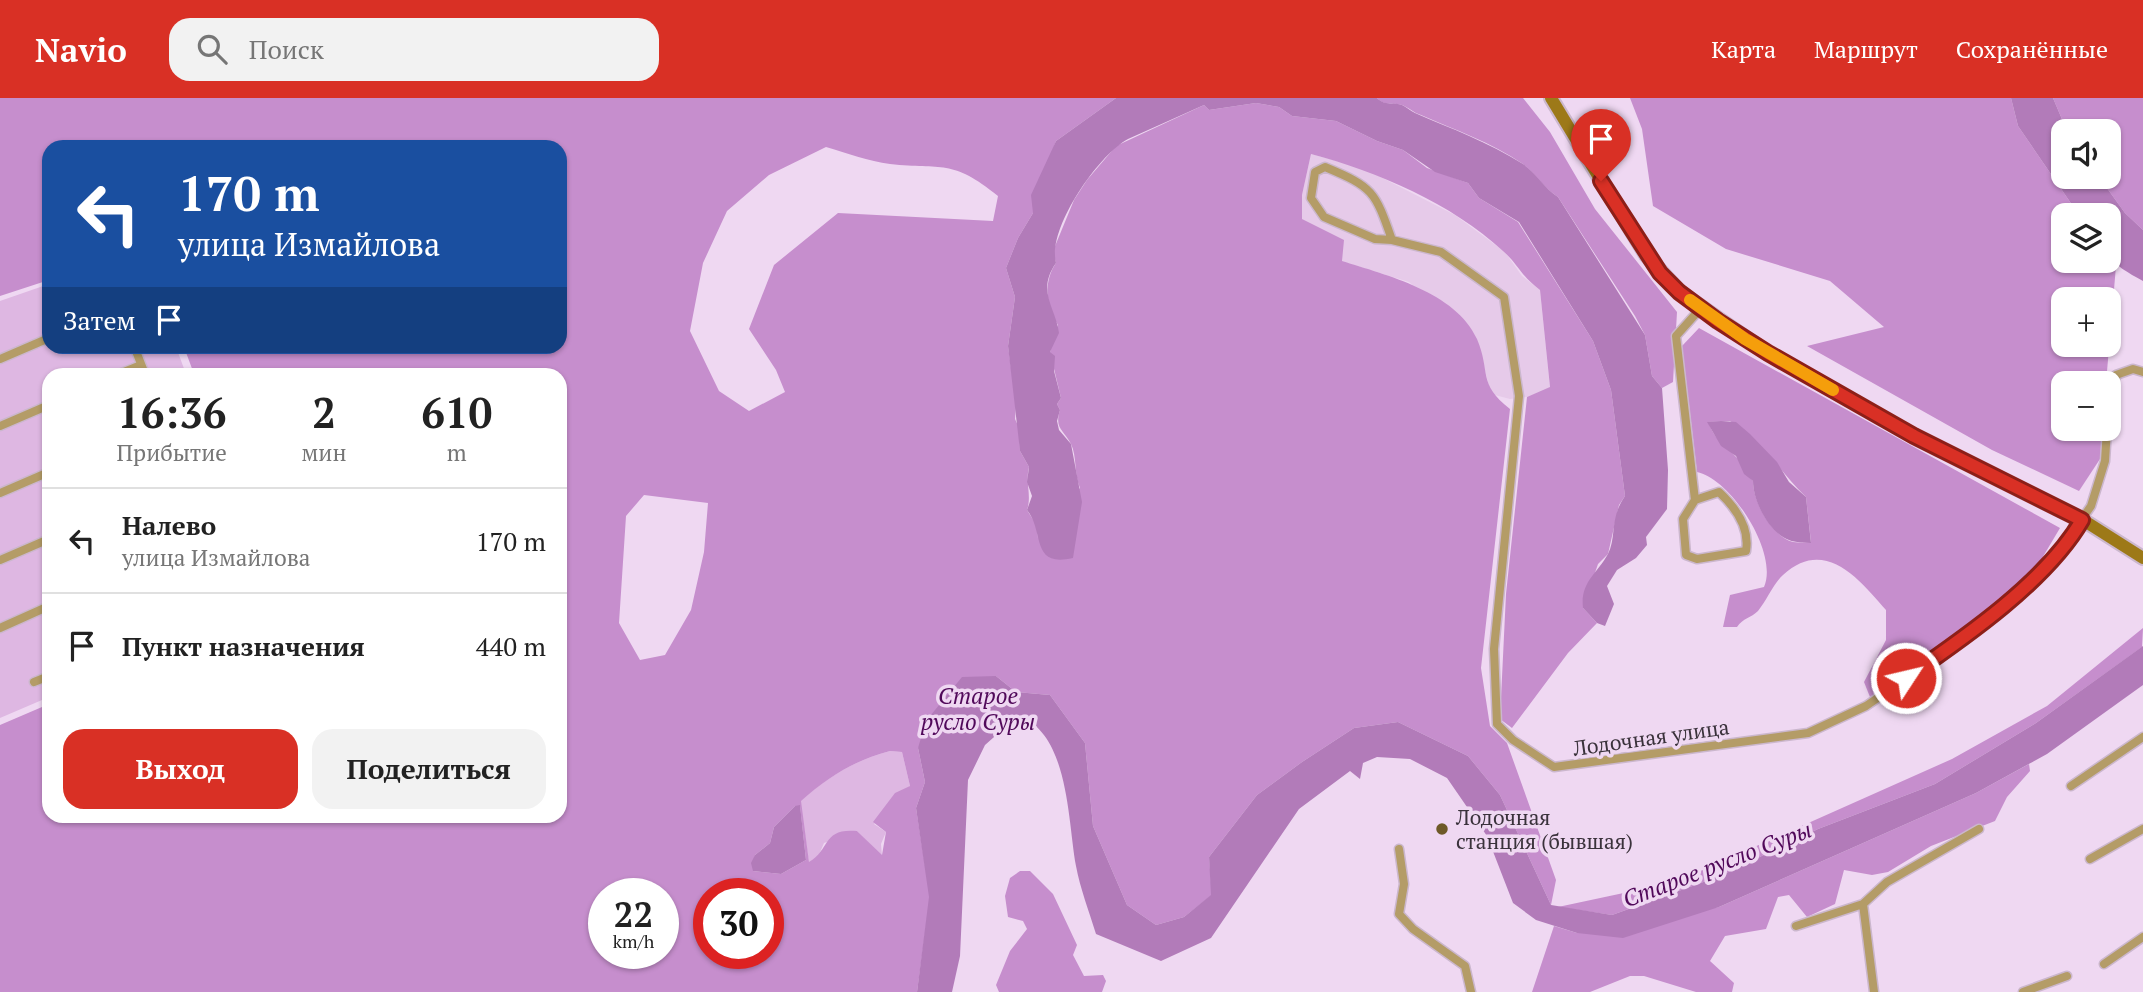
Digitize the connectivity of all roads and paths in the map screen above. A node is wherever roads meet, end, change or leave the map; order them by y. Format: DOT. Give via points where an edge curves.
graph roads {
  1 [pos="1551,98"];
  2 [pos="1392,240"];
  3 [pos="1701,309"];
  4 [pos="42,341"];
  5 [pos="137,354"];
  6 [pos="0,359"];
  7 [pos="141,365"];
  8 [pos="134,368"];
  9 [pos="142,368"];
  10 [pos="2143,372"];
  11 [pos="2121,373"];
  12 [pos="42,408"];
  13 [pos="0,426"];
  14 [pos="2106,441"];
  15 [pos="42,475"];
  16 [pos="0,493"];
  17 [pos="1695,500"];
  18 [pos="2082,520"];
  19 [pos="42,542"];
  20 [pos="2143,558"];
  21 [pos="0,560"];
  22 [pos="42,609"];
  23 [pos="0,628"];
  24 [pos="42,679"];
  25 [pos="34,682"];
  26 [pos="2143,737"];
  27 [pos="2071,786"];
  28 [pos="1979,828"];
  29 [pos="2143,829"];
  30 [pos="1399,849"];
  31 [pos="2091,859"];
  32 [pos="1863,904"];
  33 [pos="1796,926"];
  34 [pos="2143,937"];
  35 [pos="2104,964"];
  36 [pos="2067,976"];
  37 [pos="1471,992"];
  38 [pos="1874,992"];
  39 [pos="2023,992"];
  1 -- 3 [label="main road" via="1646,255"];
  2 -- 2 [label="street, Лодочная улица" via="1375,239 1324,217 1311,198 1315,172 1325,167 1363,183 1380,207"];
  2 -- 18 [label="street, Лодочная улица" via="1441,252 1504,298 1518,396 1494,649 1497,724 1554,767 1808,733 1866,706 1965,638 2055,558"];
  3 -- 17 [label="street" via="1676,336"];
  3 -- 18 [label="main road" via="1914,436"];
  4 -- 6 [label="street"];
  5 -- 7 [label="street"];
  7 -- 8 [label="street"];
  7 -- 9 [label="street"];
  10 -- 11 [label="street" via="2133,369"];
  12 -- 13 [label="street"];
  14 -- 18 [label="street, Лодочная улица" via="2105,461"];
  15 -- 16 [label="street"];
  17 -- 17 [label="street" via="1683,519 1686,555 1697,559 1746,551 1748,540 1735,506 1719,492"];
  18 -- 20 [label="main road"];
  19 -- 21 [label="street"];
  22 -- 23 [label="street"];
  24 -- 25 [label="street"];
  26 -- 27 [label="street"];
  28 -- 32 [label="street" via="1887,882"];
  29 -- 31 [label="street"];
  30 -- 37 [label="street" via="1404,884 1399,914 1465,967"];
  32 -- 33 [label="street"];
  32 -- 38 [label="street"];
  34 -- 35 [label="street"];
  36 -- 39 [label="street"];
}
